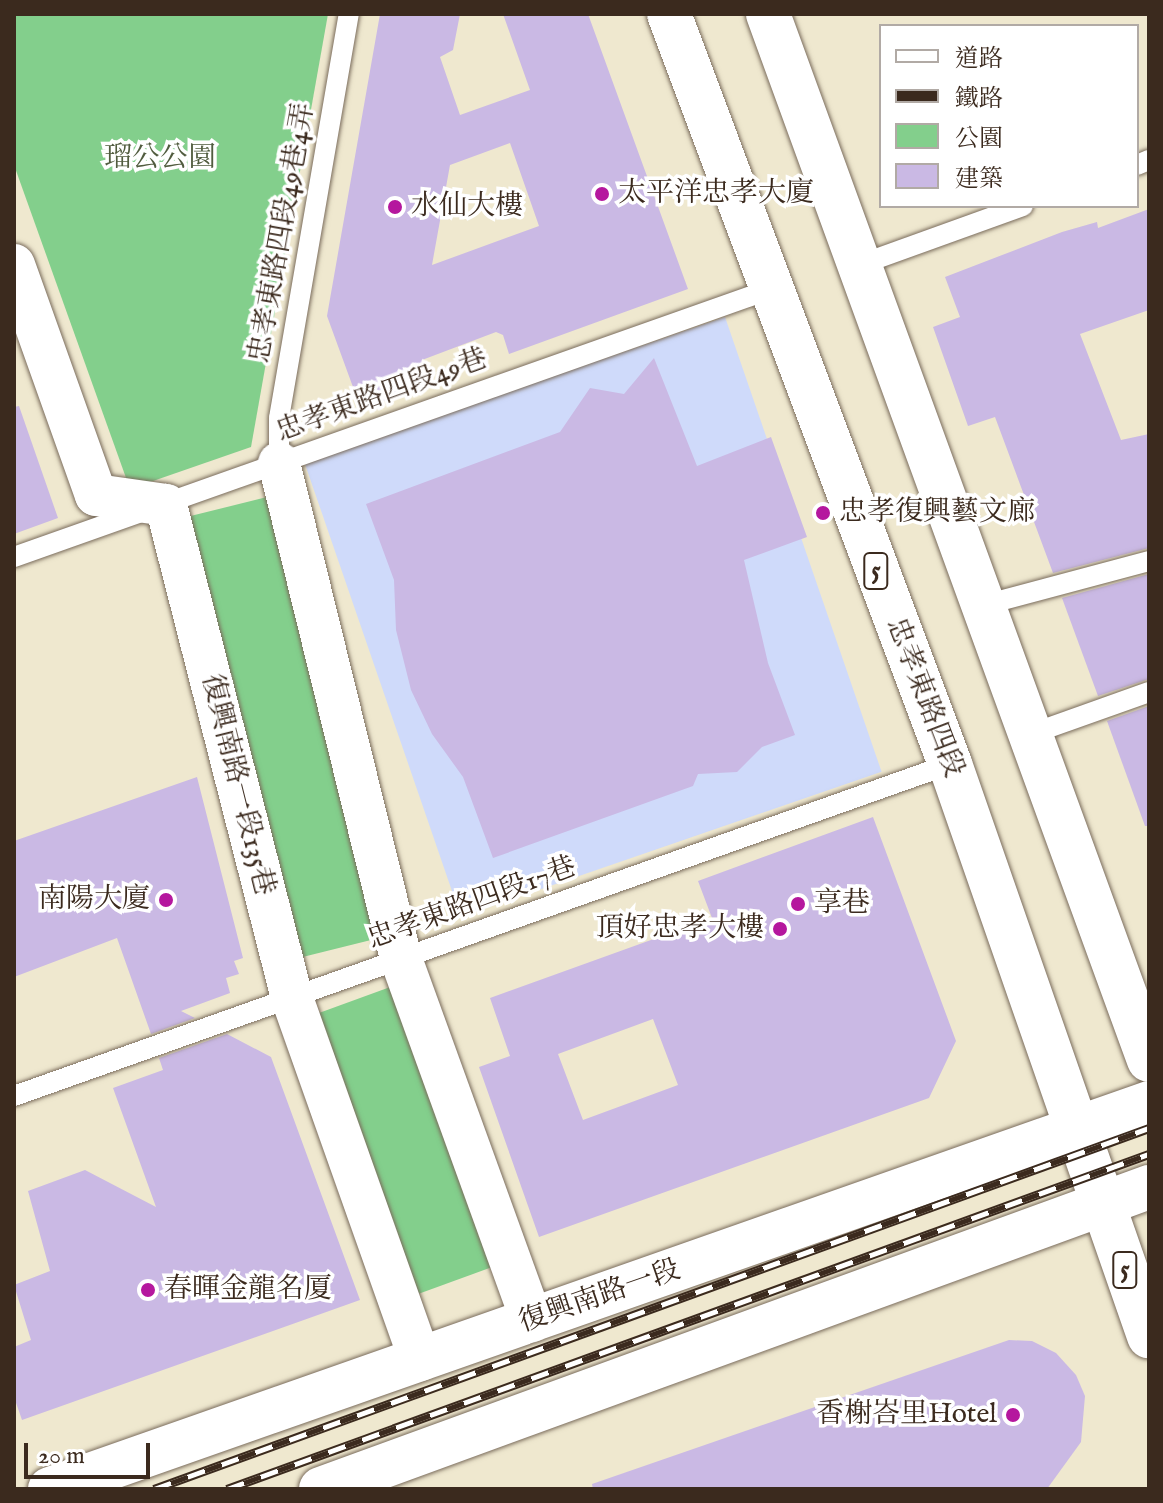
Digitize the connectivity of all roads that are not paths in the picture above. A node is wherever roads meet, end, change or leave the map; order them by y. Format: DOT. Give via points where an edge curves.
graph roads {
  1 [pos="349,14"];
  2 [pos="669,14"];
  3 [pos="768,14"];
  4 [pos="1017,208"];
  5 [pos="862,264"];
  6 [pos="14,265"];
  7 [pos="768,290"];
  8 [pos="279,463"];
  9 [pos="166,505"];
  10 [pos="14,557"];
  11 [pos="1149,561"];
  12 [pos="984,605"];
  13 [pos="1149,692"];
  14 [pos="1031,734"];
  15 [pos="950,764"];
  16 [pos="401,959"];
  17 [pos="292,998"];
  18 [pos="1149,1060"];
  19 [pos="14,1096"];
  20 [pos="1149,1103"];
  21 [pos="1079,1129"];
  22 [pos="1149,1187"];
  23 [pos="1102,1205"];
  24 [pos="532,1321"];
  25 [pos="1149,1336"];
  26 [pos="420,1360"];
  27 [pos="379,1478"];
  28 [pos="50,1489"];
  29 [pos="321,1489"];
  1 -- 8 [label="lane, 忠孝東路四段49巷4弄" via="279,418"];
  2 -- 7 [label="main road, 忠孝東路四段 / 5"];
  3 -- 5 [label="main road"];
  4 -- 5 [label="lane"];
  5 -- 12 [label="main road"];
  6 -- 9 [label="street" via="96,495"];
  7 -- 8 [label="lane, 忠孝東路四段49巷"];
  7 -- 15 [label="main road, 忠孝東路四段 / 5"];
  8 -- 9 [label="lane, 忠孝東路四段49巷"];
  8 -- 16 [label="street"];
  9 -- 10 [label="lane, 忠孝東路四段49巷"];
  9 -- 17 [label="street, 復興南路一段135巷"];
  11 -- 12 [label="lane"];
  12 -- 14 [label="main road"];
  13 -- 14 [label="lane"];
  14 -- 18 [label="main road"];
  15 -- 16 [label="lane, 忠孝東路四段17巷"];
  15 -- 21 [label="main road, 忠孝東路四段 / 5"];
  16 -- 17 [label="lane, 忠孝東路四段17巷"];
  16 -- 24 [label="street"];
  17 -- 19 [label="lane, 忠孝東路四段17巷"];
  17 -- 26 [label="street, 復興南路一段135巷"];
  20 -- 21 [label="main road, 復興南路一段"];
  21 -- 23 [label="main road, 忠孝東路四段 / 5"];
  21 -- 24 [label="main road, 復興南路一段"];
  22 -- 23 [label="main road"];
  23 -- 25 [label="main road, 5"];
  23 -- 27 [label="main road"];
  24 -- 26 [label="main road, 復興南路一段"];
  26 -- 28 [label="main road, 復興南路一段"];
  27 -- 29 [label="main road"];
}
